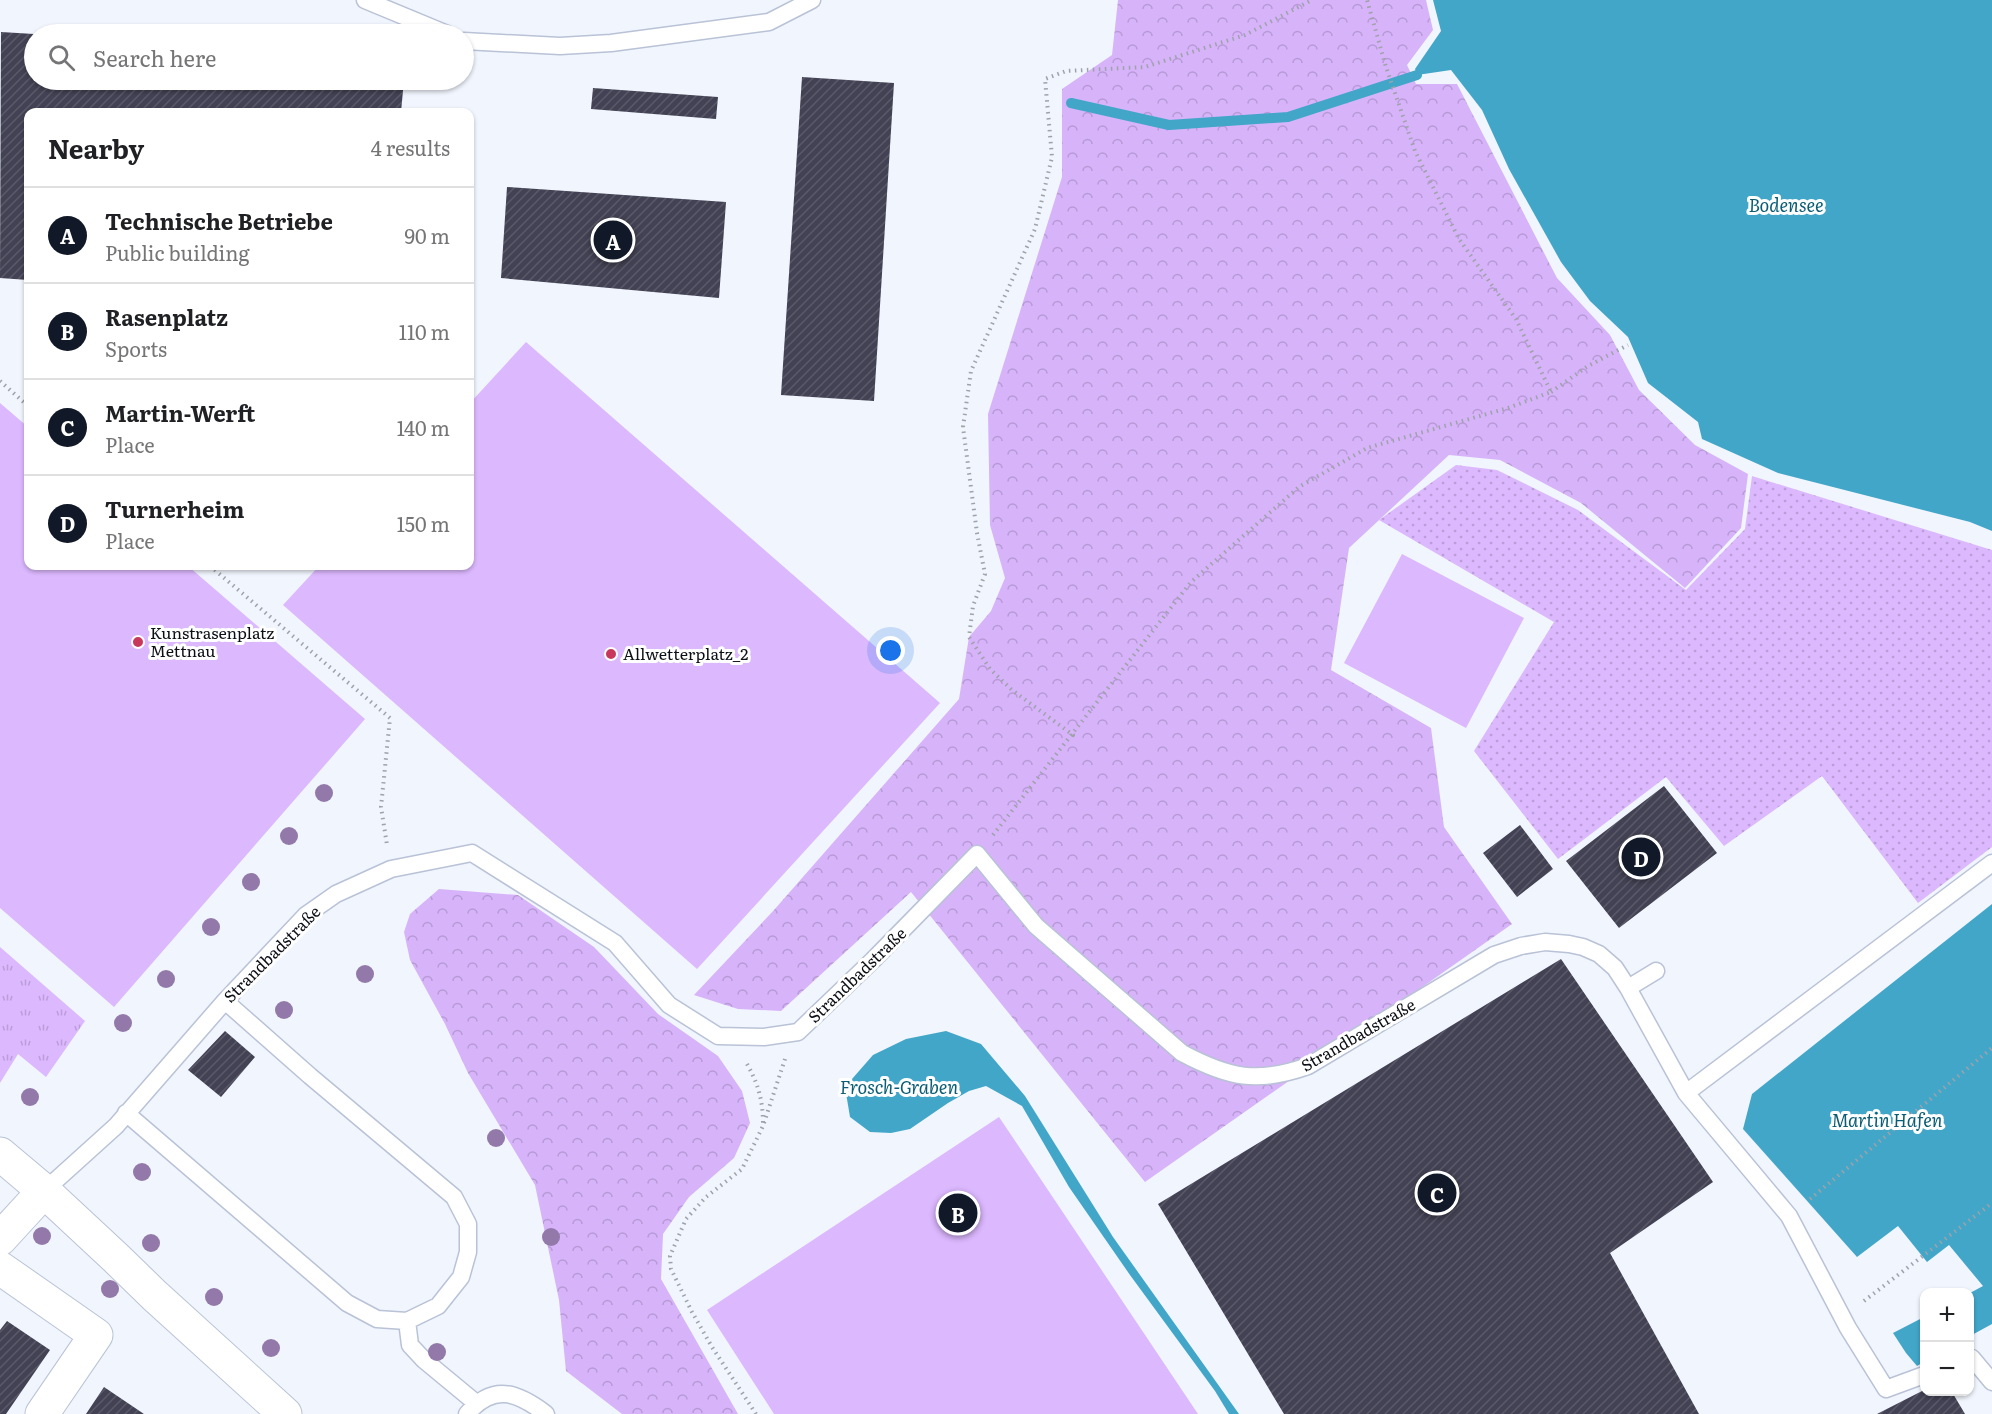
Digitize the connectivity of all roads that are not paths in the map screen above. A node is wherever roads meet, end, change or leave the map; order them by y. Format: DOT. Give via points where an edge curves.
graph roads {
  1 [pos="365,0"];
  2 [pos="812,0"];
  3 [pos="423,24"];
  4 [pos="474,42"];
  5 [pos="1992,863"];
  6 [pos="1656,971"];
  7 [pos="1628,987"];
  8 [pos="225,1000"];
  9 [pos="1686,1093"];
  10 [pos="126,1113"];
  11 [pos="0,1154"];
  12 [pos="44,1191"];
  13 [pos="0,1239"];
  14 [pos="0,1268"];
  15 [pos="407,1321"];
  16 [pos="1974,1360"];
  17 [pos="1920,1376"];
  18 [pos="1992,1382"];
  19 [pos="472,1409"];
  20 [pos="42,1414"];
  21 [pos="285,1414"];
  22 [pos="546,1414"];
  1 -- 3 [label="lane"];
  2 -- 4 [label="lane" via="769,22 611,43 560,46"];
  5 -- 9 [label="lane"];
  6 -- 7 [label="lane"];
  7 -- 8 [label="lane, Strandbadstraße" via="1615,968 1583,947 1545,942 1521,946 1494,955 1308,1066 1263,1077 1228,1072 1182,1053 1139,1016 1036,926 977,854 798,1032 718,1036 669,1005 615,943 472,854 391,869 336,894 306,915"];
  7 -- 9 [label="lane, Strandbadstraße"];
  8 -- 10 [label="lane, Strandbadstraße"];
  8 -- 15 [label="lane" via="454,1197 468,1224 468,1252 461,1278 438,1306"];
  9 -- 17 [label="lane, Strandbadstraße" via="1789,1216 1842,1317 1886,1389"];
  10 -- 12 [label="lane, Strandbadstraße"];
  10 -- 15 [label="lane" via="347,1303 377,1319"];
  11 -- 12 [label="street"];
  12 -- 13 [label="street, Strandbadstraße"];
  12 -- 21 [label="street"];
  14 -- 20 [label="street" via="96,1335"];
  15 -- 19 [label="lane" via="410,1345"];
  16 -- 18 [label="lane"];
  19 -- 22 [label="lane" via="490,1396 509,1393"];
}
